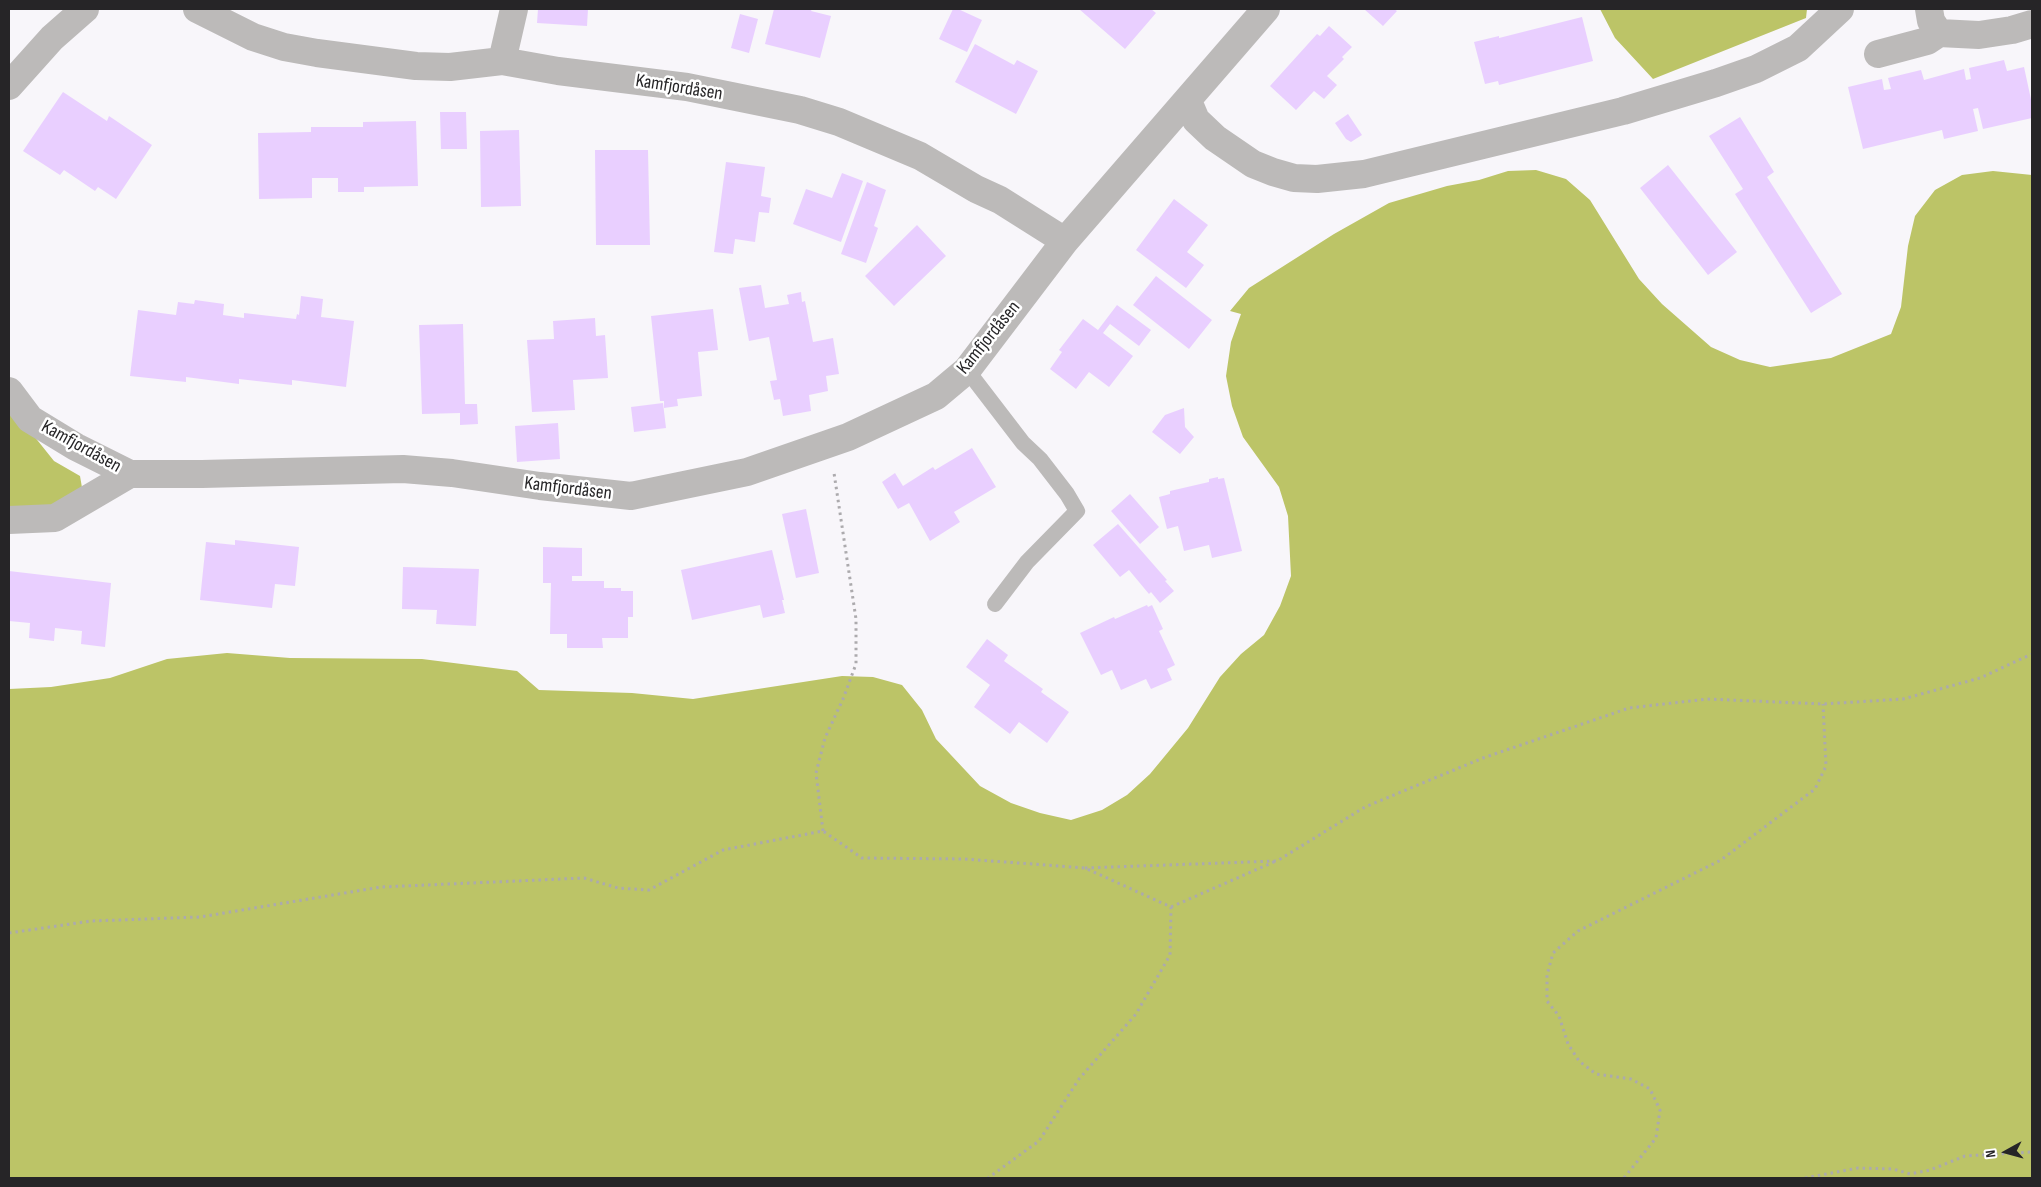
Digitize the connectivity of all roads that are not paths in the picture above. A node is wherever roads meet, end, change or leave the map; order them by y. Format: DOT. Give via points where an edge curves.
graph roads {
  1 [pos="85,9"];
  2 [pos="197,9"];
  3 [pos="514,9"];
  4 [pos="1266,9"];
  5 [pos="1840,9"];
  6 [pos="1934,21"];
  7 [pos="2032,24"];
  8 [pos="1878,54"];
  9 [pos="502,61"];
  10 [pos="9,86"];
  11 [pos="1188,101"];
  12 [pos="1065,241"];
  13 [pos="967,370"];
  14 [pos="9,391"];
  15 [pos="130,474"];
  16 [pos="9,520"];
  17 [pos="995,604"];
  1 -- 10 [label="street" via="52,38"];
  2 -- 9 [label="street, Kamfjordåsen" via="253,37 317,53 416,66 450,67"];
  3 -- 9 [label="street"];
  4 -- 11 [label="street, Kamfjordåsen"];
  5 -- 11 [label="street" via="1798,48 1716,84 1364,174 1317,180 1294,178 1253,164 1215,138 1196,120"];
  6 -- 7 [label="street" via="1979,35"];
  6 -- 8 [label="street" via="1926,41"];
  9 -- 12 [label="street, Kamfjordåsen" via="558,72 687,87 765,102 839,122 920,156"];
  11 -- 12 [label="street, Kamfjordåsen"];
  12 -- 13 [label="street, Kamfjordåsen"];
  13 -- 15 [label="street, Kamfjordåsen" via="936,396 848,437 747,472 631,496 403,469"];
  13 -- 17 [label="lane" via="1023,443 1051,473 1077,512 1027,562"];
  14 -- 15 [label="street, Kamfjordåsen" via="30,420"];
  15 -- 16 [label="street" via="56,518"];
}
